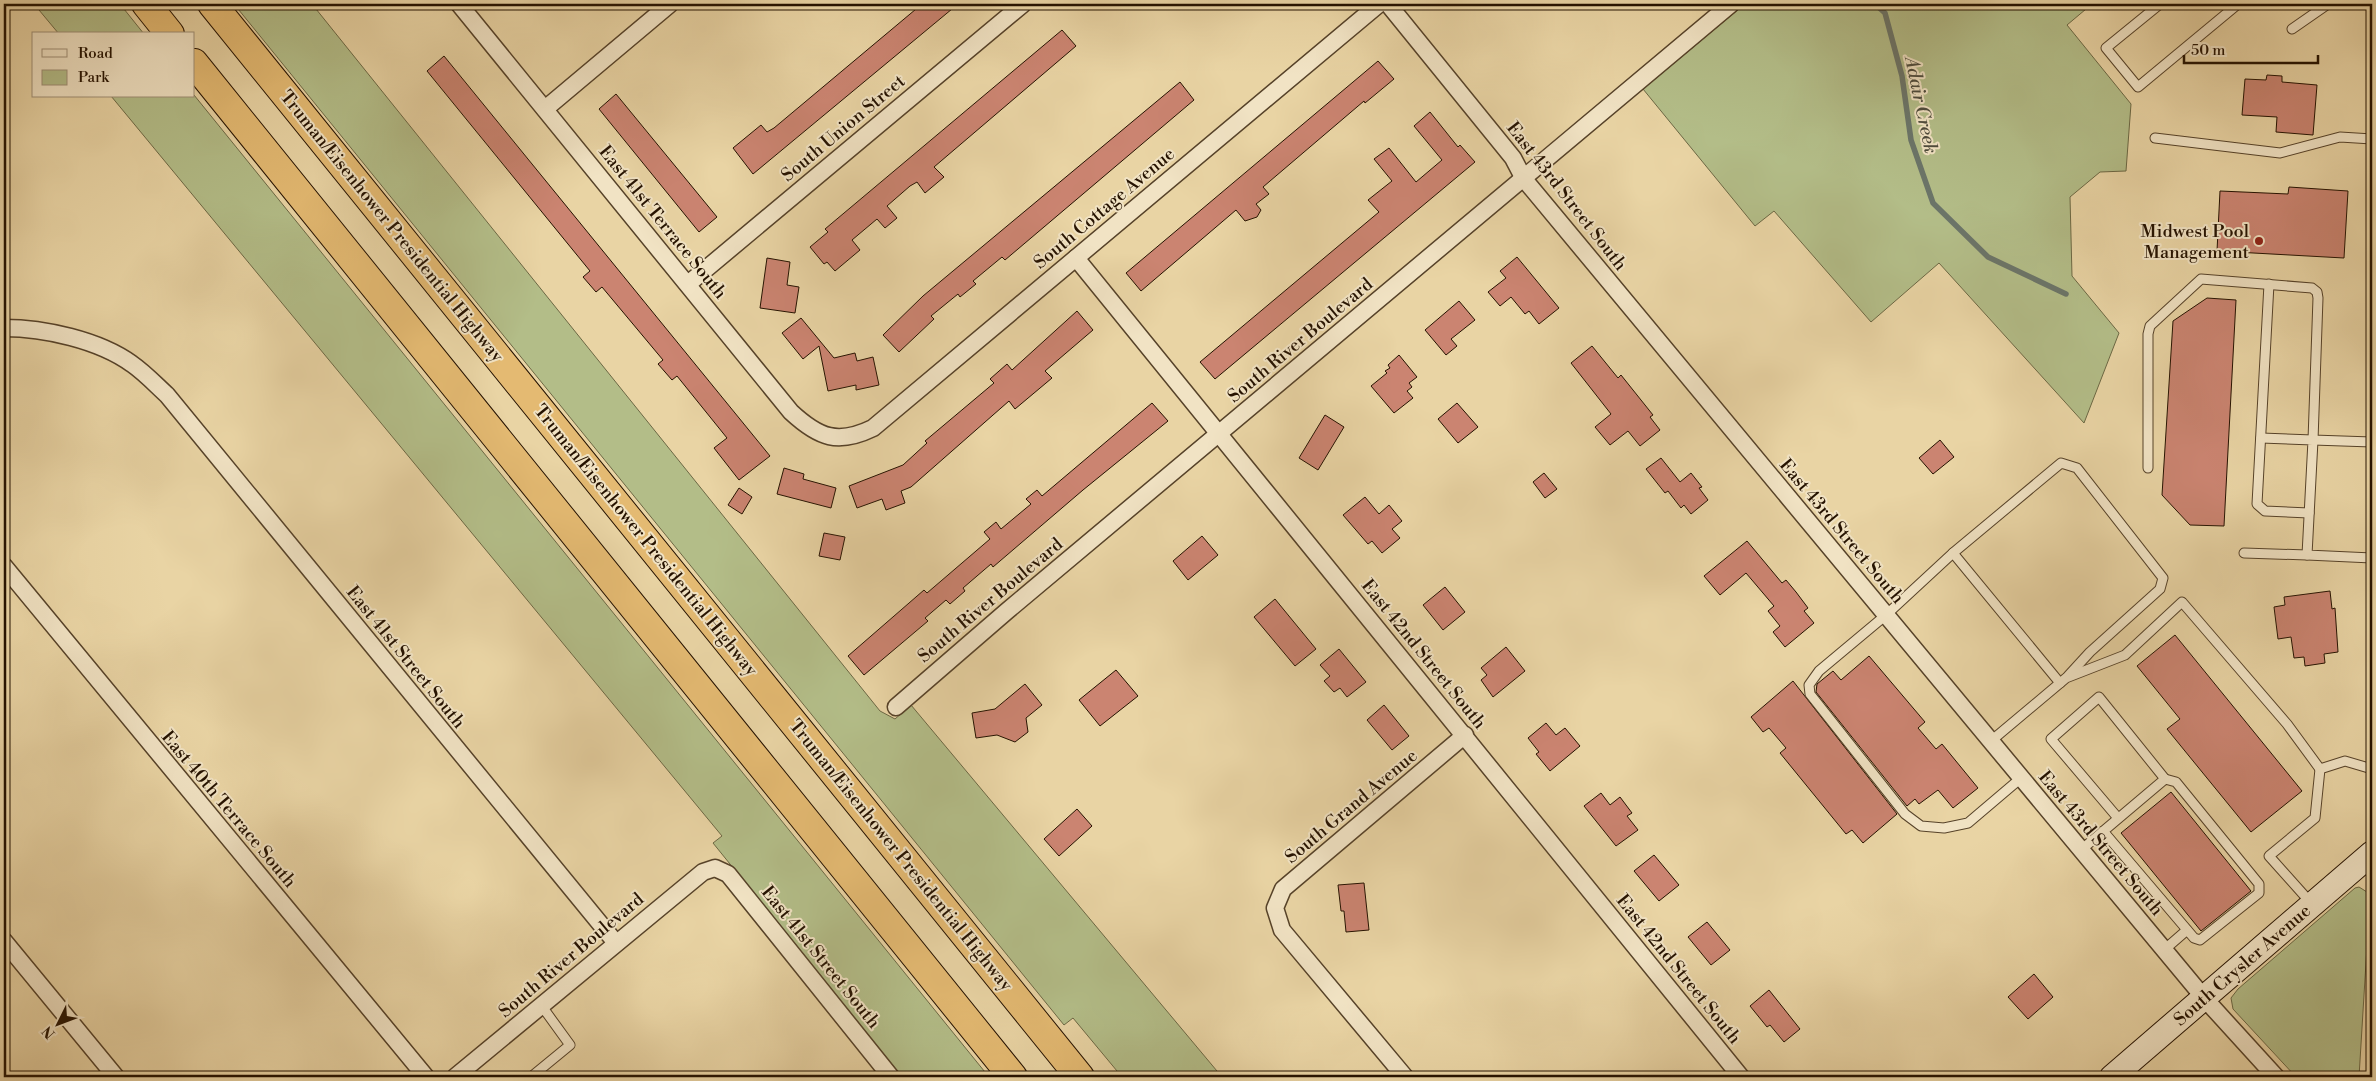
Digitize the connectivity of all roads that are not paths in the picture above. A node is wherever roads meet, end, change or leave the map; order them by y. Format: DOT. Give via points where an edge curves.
graph roads {
  1 [pos="146,4"];
  2 [pos="212,4"];
  3 [pos="459,4"];
  4 [pos="670,4"];
  5 [pos="1023,4"];
  6 [pos="1379,4"];
  7 [pos="1388,4"];
  8 [pos="1731,4"];
  9 [pos="2160,4"];
  10 [pos="2238,4"];
  11 [pos="2328,4"];
  12 [pos="2292,29"];
  13 [pos="168,32"];
  14 [pos="195,64"];
  15 [pos="545,109"];
  16 [pos="2155,138"];
  17 [pos="2372,139"];
  18 [pos="1524,179"];
  19 [pos="1076,258"];
  20 [pos="688,284"];
  21 [pos="2269,284"];
  22 [pos="4,328"];
  23 [pos="1218,434"];
  24 [pos="852,437"];
  25 [pos="2261,438"];
  26 [pos="2313,440"];
  27 [pos="2372,442"];
  28 [pos="2148,468"];
  29 [pos="2309,512"];
  30 [pos="1953,552"];
  31 [pos="2244,553"];
  32 [pos="2307,555"];
  33 [pos="2372,558"];
  34 [pos="4,566"];
  35 [pos="1886,615"];
  36 [pos="2063,681"];
  37 [pos="896,707"];
  38 [pos="1465,735"];
  39 [pos="1990,742"];
  40 [pos="2320,769"];
  41 [pos="2372,769"];
  42 [pos="2022,778"];
  43 [pos="2166,779"];
  44 [pos="2118,818"];
  45 [pos="2104,831"];
  46 [pos="2080,850"];
  47 [pos="2372,853"];
  48 [pos="715,868"];
  49 [pos="2312,904"];
  50 [pos="2187,930"];
  51 [pos="4,941"];
  52 [pos="616,943"];
  53 [pos="2164,950"];
  54 [pos="2204,999"];
  55 [pos="542,1004"];
  56 [pos="116,1077"];
  57 [pos="426,1077"];
  58 [pos="455,1077"];
  59 [pos="531,1077"];
  60 [pos="891,1077"];
  61 [pos="1013,1077"];
  62 [pos="1080,1077"];
  63 [pos="1405,1077"];
  64 [pos="1741,1077"];
  65 [pos="2112,1077"];
  66 [pos="2276,1077"];
  1 -- 13 [label="highway"];
  2 -- 62 [label="highway, Truman/Eisenhower Presidential Highway"];
  3 -- 15 [label="street, East 41st Terrace South"];
  4 -- 15 [label="street"];
  5 -- 20 [label="street, South Union Street"];
  6 -- 19 [label="street, South Cottage Avenue"];
  7 -- 18 [label="street, East 43rd Street South" via="1512,158"];
  8 -- 18 [label="street, South River Boulevard"];
  9 -- 10 [label="lane" via="2106,48 2138,87"];
  11 -- 12 [label="lane"];
  14 -- 61 [label="highway"];
  15 -- 20 [label="street, East 41st Terrace South"];
  16 -- 17 [label="lane" via="2280,153 2340,137"];
  18 -- 23 [label="street, South River Boulevard"];
  18 -- 35 [label="street, East 43rd Street South"];
  19 -- 23 [label="street, East 42nd Street South"];
  19 -- 24 [label="street, South Cottage Avenue" via="873,428"];
  20 -- 24 [label="street, East 41st Terrace South" via="791,412 816,432 832,437"];
  21 -- 25 [label="lane"];
  21 -- 26 [label="lane" via="2312,288 2317,292"];
  21 -- 28 [label="lane" via="2201,279 2150,326"];
  22 -- 52 [label="street, East 41st Street South" via="30,328 93,344 132,364 167,395"];
  23 -- 37 [label="street, South River Boulevard"];
  23 -- 38 [label="street, East 42nd Street South"];
  25 -- 26 [label="lane"];
  25 -- 29 [label="lane" via="2259,507 2265,512"];
  26 -- 27 [label="lane"];
  26 -- 29 [label="lane"];
  29 -- 32 [label="lane"];
  30 -- 35 [label="lane"];
  30 -- 36 [label="lane"];
  30 -- 36 [label="lane" via="2061,463 2077,468 2163,578 2160,589"];
  31 -- 32 [label="lane"];
  32 -- 33 [label="lane"];
  34 -- 57 [label="street, East 40th Terrace South"];
  35 -- 39 [label="street, East 43rd Street South"];
  35 -- 42 [label="lane" via="1818,671 1809,685 1810,694 1905,814 1921,826 1944,828 1968,823"];
  36 -- 39 [label="lane"];
  36 -- 40 [label="lane" via="2125,655 2182,602 2287,724"];
  38 -- 63 [label="street, South Grand Avenue" via="1283,888 1275,908 1282,930"];
  38 -- 64 [label="street, East 42nd Street South"];
  39 -- 42 [label="street, East 43rd Street South"];
  40 -- 41 [label="lane" via="2345,761"];
  40 -- 49 [label="lane" via="2315,818 2269,856"];
  42 -- 46 [label="street, East 43rd Street South"];
  43 -- 44 [label="lane"];
  43 -- 44 [label="lane" via="2099,697 2051,739"];
  43 -- 50 [label="lane" via="2176,782 2259,884 2259,893 2200,940"];
  44 -- 45 [label="lane"];
  45 -- 46 [label="lane"];
  45 -- 50 [label="lane"];
  46 -- 53 [label="street, East 43rd Street South"];
  47 -- 49 [label="main road, South Crysler Avenue"];
  48 -- 52 [label="street, South River Boulevard" via="703,872"];
  48 -- 60 [label="street, East 41st Street South" via="728,874"];
  49 -- 54 [label="main road, South Crysler Avenue"];
  50 -- 53 [label="lane"];
  51 -- 56 [label="street"];
  52 -- 55 [label="street, South River Boulevard"];
  53 -- 54 [label="street, East 43rd Street South"];
  54 -- 65 [label="main road, South Crysler Avenue"];
  54 -- 66 [label="street, East 43rd Street South"];
  55 -- 58 [label="street, South River Boulevard"];
  55 -- 59 [label="lane" via="570,1045"];
}
